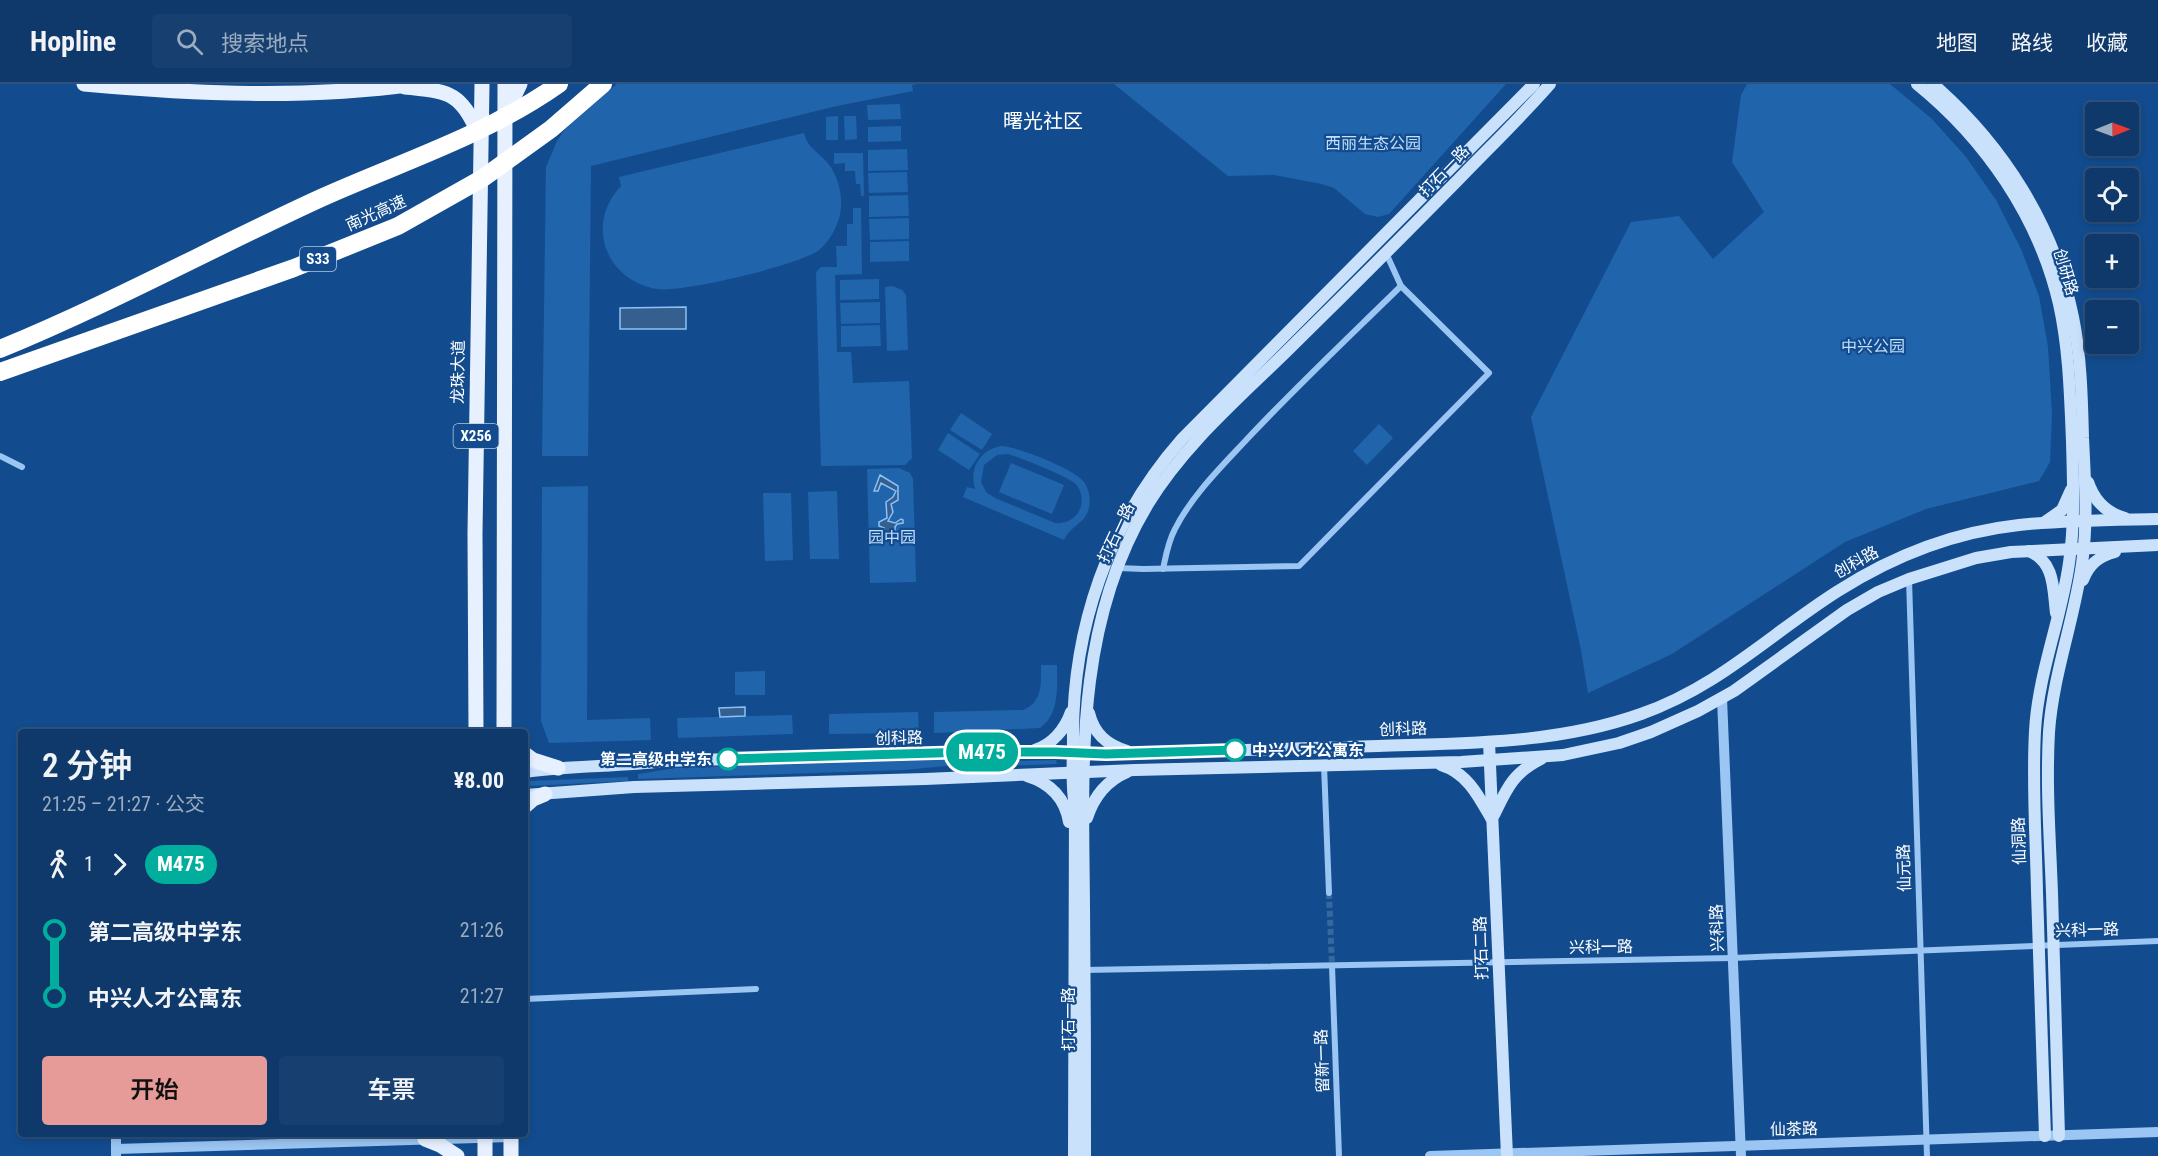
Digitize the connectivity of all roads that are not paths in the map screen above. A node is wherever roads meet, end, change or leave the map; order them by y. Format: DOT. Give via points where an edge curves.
graph roads {
  1 [pos="84,84"];
  2 [pos="416,84"];
  3 [pos="482,84"];
  4 [pos="506,84"];
  5 [pos="520,84"];
  6 [pos="559,84"];
  7 [pos="603,84"];
  8 [pos="1534,84"];
  9 [pos="1550,84"];
  10 [pos="1917,84"];
  11 [pos="1933,84"];
  12 [pos="399,86"];
  13 [pos="330,88"];
  14 [pos="505,137"];
  15 [pos="481,140"];
  16 [pos="1386,253"];
  17 [pos="1401,286"];
  18 [pos="0,349"];
  19 [pos="0,372"];
  20 [pos="0,456"];
  21 [pos="2084,463"];
  22 [pos="18,466"];
  23 [pos="2073,483"];
  24 [pos="2135,519"];
  25 [pos="2158,519"];
  26 [pos="2079,522"];
  27 [pos="2042,523"];
  28 [pos="2158,545"];
  29 [pos="2135,547"];
  30 [pos="2077,549"];
  31 [pos="2027,551"];
  32 [pos="1117,568"];
  33 [pos="1163,568"];
  34 [pos="1909,579"];
  35 [pos="2075,601"];
  36 [pos="2057,624"];
  37 [pos="1087,698"];
  38 [pos="1722,698"];
  39 [pos="1073,703"];
  40 [pos="504,708"];
  41 [pos="475,728"];
  42 [pos="504,729"];
  43 [pos="508,729"];
  44 [pos="1489,742"];
  45 [pos="970,752"];
  46 [pos="1030,752"];
  47 [pos="1137,753"];
  48 [pos="1079,754"];
  49 [pos="528,756"];
  50 [pos="1546,756"];
  51 [pos="1490,760"];
  52 [pos="1434,763"];
  53 [pos="633,765"];
  54 [pos="1324,765"];
  55 [pos="558,768"];
  56 [pos="1135,770"];
  57 [pos="528,772"];
  58 [pos="1078,772"];
  59 [pos="1020,775"];
  60 [pos="972,777"];
  61 [pos="634,787"];
  62 [pos="545,794"];
  63 [pos="528,795"];
  64 [pos="528,803"];
  65 [pos="1075,808"];
  66 [pos="1492,819"];
  67 [pos="1084,831"];
  68 [pos="1329,893"];
  69 [pos="1075,932"];
  70 [pos="2158,941"];
  71 [pos="2053,945"];
  72 [pos="2039,946"];
  73 [pos="1920,951"];
  74 [pos="1733,958"];
  75 [pos="1498,963"];
  76 [pos="1332,966"];
  77 [pos="1085,970"];
  78 [pos="756,989"];
  79 [pos="528,999"];
  80 [pos="2158,1132"];
  81 [pos="2045,1136"];
  82 [pos="2059,1136"];
  83 [pos="116,1137"];
  84 [pos="433,1137"];
  85 [pos="485,1137"];
  86 [pos="511,1137"];
  87 [pos="1927,1141"];
  88 [pos="1741,1150"];
  89 [pos="116,1153"];
  90 [pos="1507,1155"];
  91 [pos="458,1156"];
  92 [pos="485,1156"];
  93 [pos="511,1156"];
  94 [pos="1074,1156"];
  95 [pos="1085,1156"];
  96 [pos="1339,1156"];
  97 [pos="1430,1156"];
  98 [pos="1927,1156"];
  1 -- 13 [label="main road, X256" via="202,93"];
  2 -- 12 [label="main road, X256"];
  3 -- 15 [label="main road, 龙珠大道 / X256"];
  4 -- 14 [label="main road, X256"];
  5 -- 14 [label="main road" via="509,103"];
  6 -- 18 [label="highway, bridge" via="488,127 320,199"];
  7 -- 19 [label="highway, 南光高速 / S33, bridge" via="551,129 490,173 398,226 294,268"];
  8 -- 39 [label="main road, 打石一路" via="1169,453 1128,514 1104,563 1083,633"];
  9 -- 16 [label="main road, 打石一路"];
  10 -- 23 [label="main road, 创研路" via="1954,117 1995,166 2039,243 2065,336"];
  11 -- 21 [label="main road, 创研路" via="1993,144 2023,190 2053,250 2075,328"];
  12 -- 13 [label="main road, X256"];
  12 -- 15 [label="main road, X256" via="438,90 454,97 465,107"];
  14 -- 40 [label="main road, X256"];
  15 -- 41 [label="main road, 龙珠大道 / X256"];
  16 -- 17 [label="street"];
  16 -- 32 [label="main road, 打石一路" via="1182,456 1147,505"];
  17 -- 33 [label="street" via="1223,464 1175,529"];
  17 -- 33 [label="street" via="1489,373 1299,566"];
  20 -- 22 [label="street"];
  21 -- 24 [label="main road" via="2098,502 2114,513"];
  21 -- 26 [label="main road, 创研路"];
  23 -- 26 [label="main road, 创研路"];
  23 -- 27 [label="main road" via="2062,510"];
  24 -- 25 [label="main road, 创科路"];
  24 -- 26 [label="main road, 创科路"];
  26 -- 27 [label="main road, 创科路"];
  26 -- 30 [label="main road, 创研路"];
  27 -- 44 [label="main road, 创科路" via="1969,535 1887,564 1826,599 1713,681 1656,708 1572,733"];
  28 -- 29 [label="main road, 创科路"];
  29 -- 30 [label="main road, 创科路"];
  29 -- 35 [label="main road" via="2095,561"];
  30 -- 31 [label="main road, 创科路"];
  30 -- 35 [label="main road, 仙洞路"];
  30 -- 36 [label="main road, 仙洞路"];
  31 -- 34 [label="main road, 创科路" via="1976,558"];
  31 -- 36 [label="main road" via="2039,557 2051,573"];
  32 -- 33 [label="street"];
  32 -- 37 [label="main road, 打石一路" via="1096,635"];
  34 -- 38 [label="main road, 创科路" via="1847,610"];
  34 -- 73 [label="street, 仙元路"];
  35 -- 71 [label="main road, 仙洞路" via="2049,732"];
  36 -- 72 [label="main road, 仙洞路" via="2035,728"];
  37 -- 47 [label="main road" via="1090,719 1101,738"];
  37 -- 48 [label="main road, 打石一路"];
  38 -- 50 [label="main road, 创科路" via="1618,743"];
  38 -- 74 [label="street, 兴科路"];
  39 -- 46 [label="main road" via="1060,733 1044,747"];
  39 -- 48 [label="main road, 打石一路"];
  40 -- 42 [label="main road, X256"];
  40 -- 43 [label="main road"];
  44 -- 47 [label="main road, 创科路"];
  44 -- 51 [label="main road, 打石二路"];
  45 -- 46 [label="main road, 创科路"];
  45 -- 53 [label="main road, 创科路"];
  45 -- 60 [label="main road"];
  46 -- 48 [label="main road, 创科路"];
  47 -- 48 [label="main road, 创科路"];
  48 -- 58 [label="main road, 打石一路"];
  49 -- 55 [label="main road"];
  50 -- 51 [label="main road, 创科路"];
  50 -- 66 [label="main road" via="1513,779"];
  51 -- 52 [label="main road, 创科路"];
  51 -- 66 [label="main road, 打石二路"];
  52 -- 54 [label="main road, 创科路"];
  52 -- 66 [label="main road" via="1466,778"];
  53 -- 55 [label="main road, 创科路"];
  53 -- 61 [label="main road"];
  54 -- 56 [label="main road, 创科路"];
  54 -- 68 [label="street"];
  55 -- 57 [label="main road, 创科路"];
  56 -- 58 [label="main road, 创科路"];
  56 -- 67 [label="main road" via="1116,777 1101,790 1091,806"];
  58 -- 59 [label="main road, 创科路"];
  58 -- 65 [label="main road, 打石一路" via="1072,787"];
  58 -- 67 [label="main road, 打石一路"];
  59 -- 60 [label="main road, 创科路"];
  59 -- 65 [label="main road" via="1040,780 1055,791 1070,822"];
  60 -- 61 [label="main road, 创科路"];
  61 -- 62 [label="main road, 创科路"];
  62 -- 63 [label="main road, 创科路"];
  62 -- 64 [label="main road"];
  65 -- 69 [label="main road, 打石一路"];
  66 -- 75 [label="main road, 打石二路"];
  67 -- 77 [label="main road, 打石一路"];
  69 -- 77 [label="street"];
  69 -- 94 [label="main road, 打石一路"];
  70 -- 71 [label="street, 兴科一路"];
  71 -- 72 [label="street, 兴科一路"];
  71 -- 82 [label="main road, 仙洞路"];
  72 -- 73 [label="street, 兴科一路"];
  72 -- 81 [label="main road, 仙洞路"];
  73 -- 74 [label="street, 兴科一路"];
  73 -- 87 [label="street, 仙元路"];
  74 -- 75 [label="street, 兴科一路"];
  74 -- 88 [label="street, 兴科路"];
  75 -- 76 [label="street, 兴科一路"];
  75 -- 90 [label="main road, 打石二路"];
  76 -- 77 [label="street, 兴科一路"];
  76 -- 96 [label="street, 留新一路"];
  77 -- 95 [label="main road, 打石一路"];
  78 -- 79 [label="street"];
  80 -- 82 [label="street, 仙茶路"];
  81 -- 82 [label="street, 仙茶路"];
  81 -- 87 [label="street, 仙茶路"];
  83 -- 89 [label="street"];
  84 -- 89 [label="street"];
  84 -- 91 [label="main road"];
  85 -- 92 [label="main road"];
  86 -- 93 [label="main road"];
  87 -- 88 [label="street, 仙茶路"];
  87 -- 98 [label="street, 仙元路"];
  88 -- 90 [label="street, 仙茶路"];
  90 -- 97 [label="street, 仙茶路"];
}
